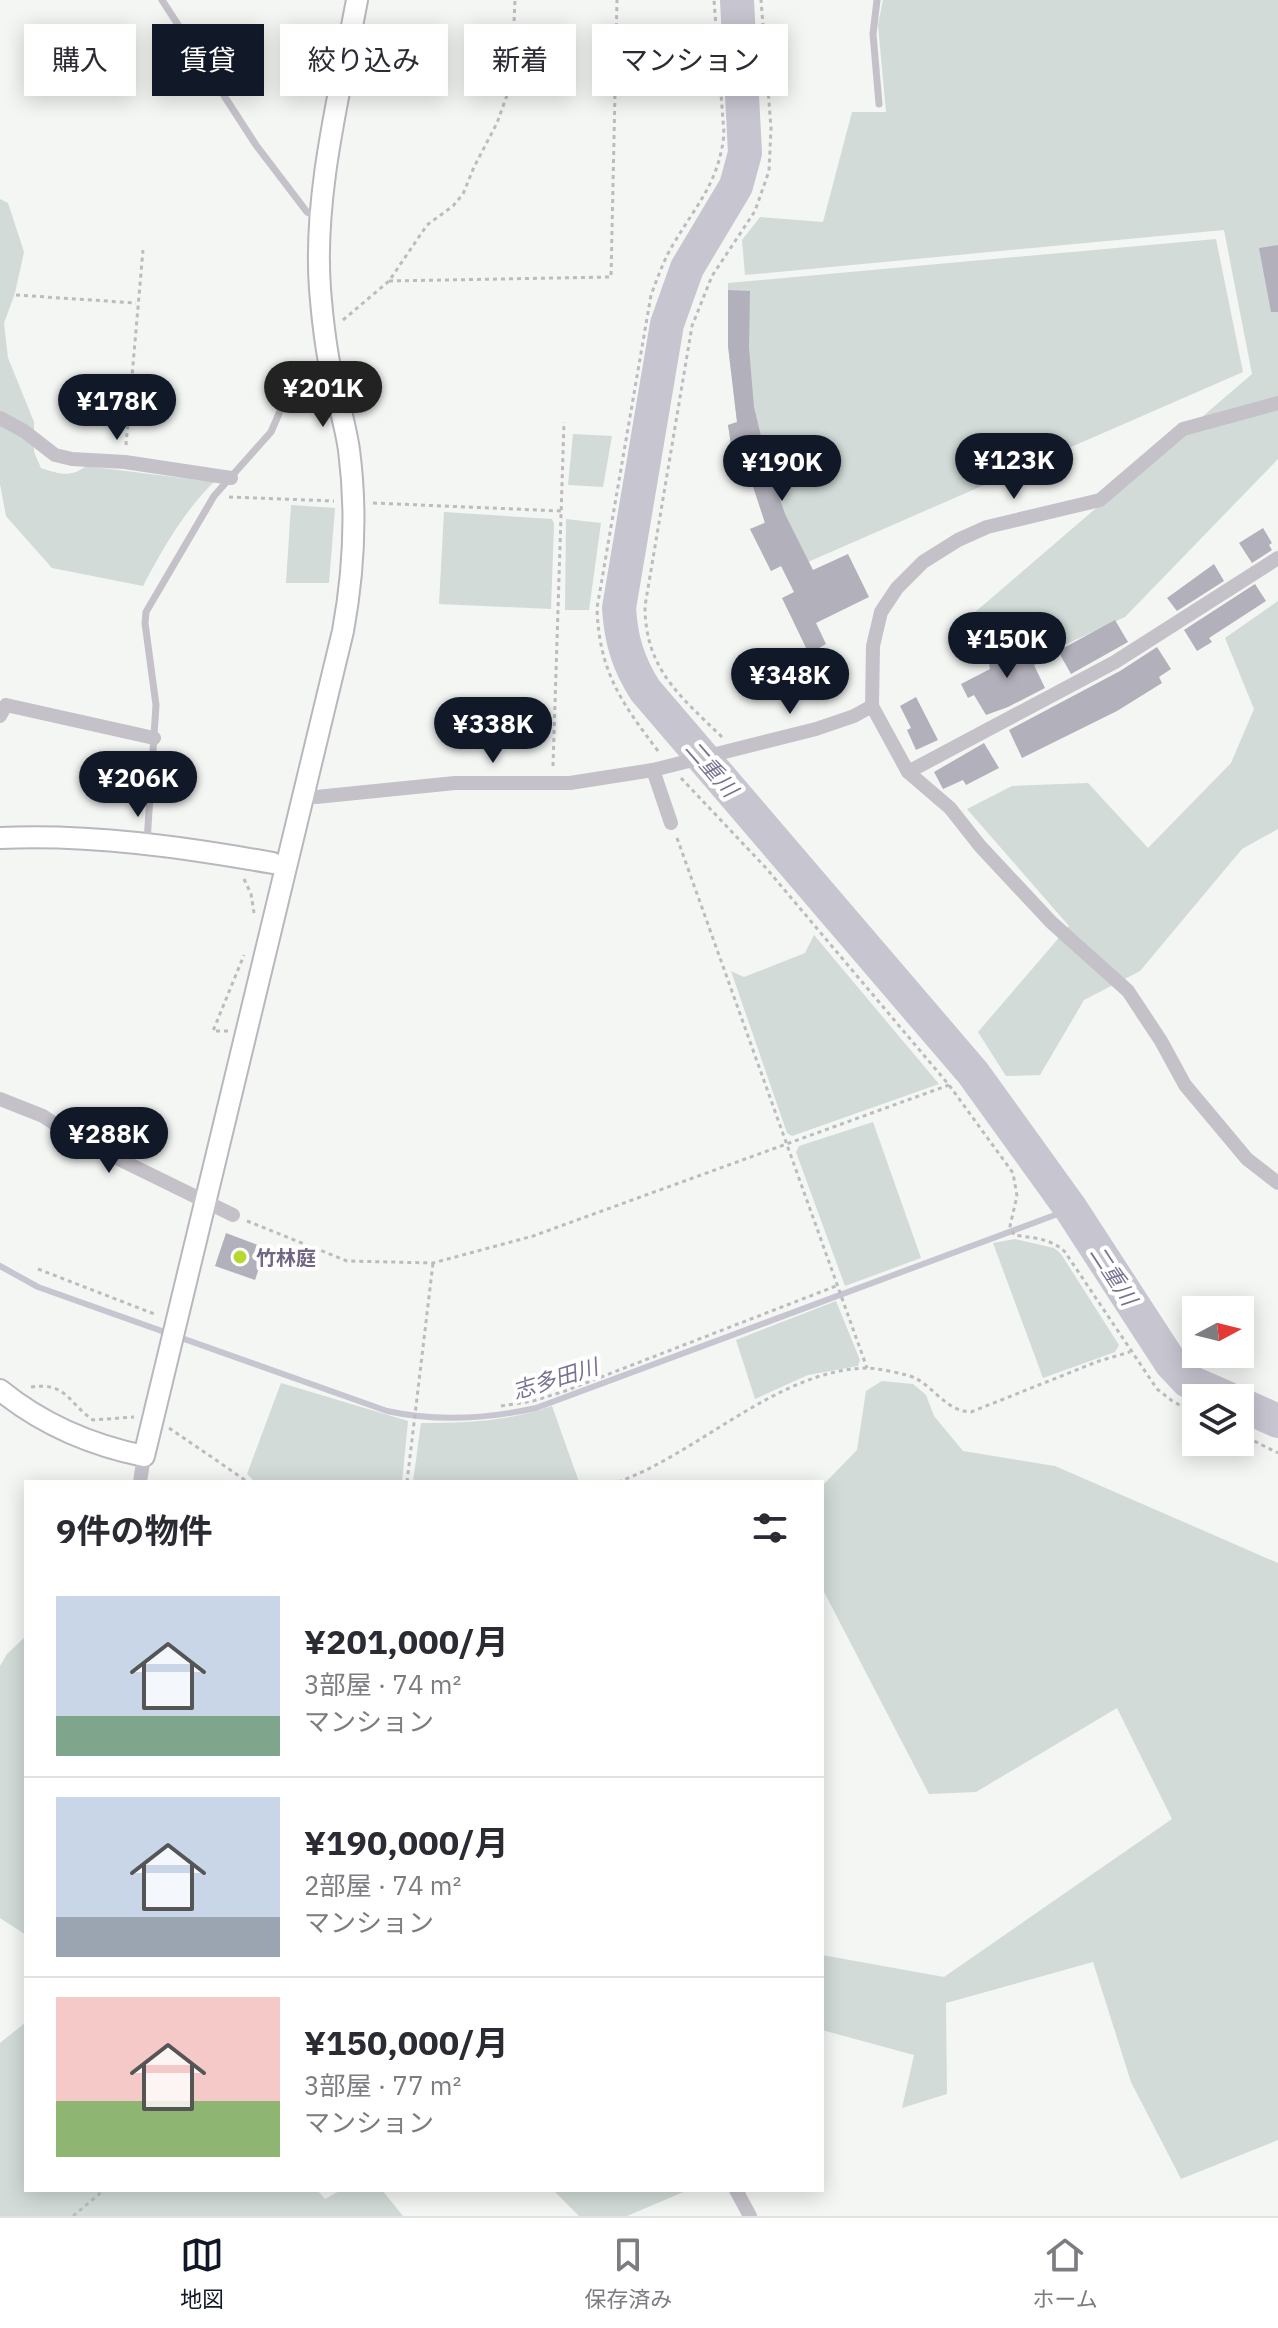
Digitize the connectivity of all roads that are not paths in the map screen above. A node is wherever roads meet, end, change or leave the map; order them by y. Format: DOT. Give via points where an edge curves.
graph roads {
  1 [pos="162,0"];
  2 [pos="357,0"];
  3 [pos="877,0"];
  4 [pos="879,104"];
  5 [pos="322,219"];
  6 [pos="330,368"];
  7 [pos="1278,403"];
  8 [pos="0,418"];
  9 [pos="231,478"];
  10 [pos="1278,558"];
  11 [pos="872,706"];
  12 [pos="0,716"];
  13 [pos="154,738"];
  14 [pos="653,770"];
  15 [pos="908,772"];
  16 [pos="303,794"];
  17 [pos="671,823"];
  18 [pos="0,838"];
  19 [pos="147,842"];
  20 [pos="279,864"];
  21 [pos="0,1099"];
  22 [pos="1278,1183"];
  23 [pos="205,1199"];
  24 [pos="233,1215"];
  25 [pos="5,1394"];
  26 [pos="144,1456"];
  27 [pos="140,1480"];
  28 [pos="737,2192"];
  29 [pos="750,2216"];
  1 -- 5 [label="lane" via="256,145 307,212"];
  2 -- 5 [label="street"];
  3 -- 4 [label="lane" via="873,34"];
  5 -- 6 [label="street" via="319,255"];
  6 -- 9 [label="lane" via="301,379 287,395 271,432"];
  6 -- 16 [label="street" via="349,449 354,552"];
  7 -- 11 [label="street" via="1183,429 1100,500 987,527 923,562 881,612 873,646"];
  8 -- 9 [label="street" via="55,455"];
  9 -- 13 [label="lane" via="214,496 146,612 156,705"];
  10 -- 15 [label="street" via="1115,662"];
  11 -- 14 [label="street" via="816,729"];
  11 -- 15 [label="street"];
  12 -- 13 [label="street" via="6,705"];
  13 -- 19 [label="lane"];
  14 -- 16 [label="street" via="553,783 455,783"];
  14 -- 17 [label="street"];
  15 -- 22 [label="street" via="950,808 1051,922 1128,991 1185,1085 1247,1159"];
  16 -- 20 [label="street"];
  18 -- 19 [label="street"];
  19 -- 20 [label="street"];
  20 -- 23 [label="street"];
  21 -- 23 [label="street"];
  23 -- 24 [label="street"];
  23 -- 26 [label="street"];
  25 -- 26 [label="street" via="84,1441"];
  26 -- 27 [label="street"];
  28 -- 29 [label="street"];
}
